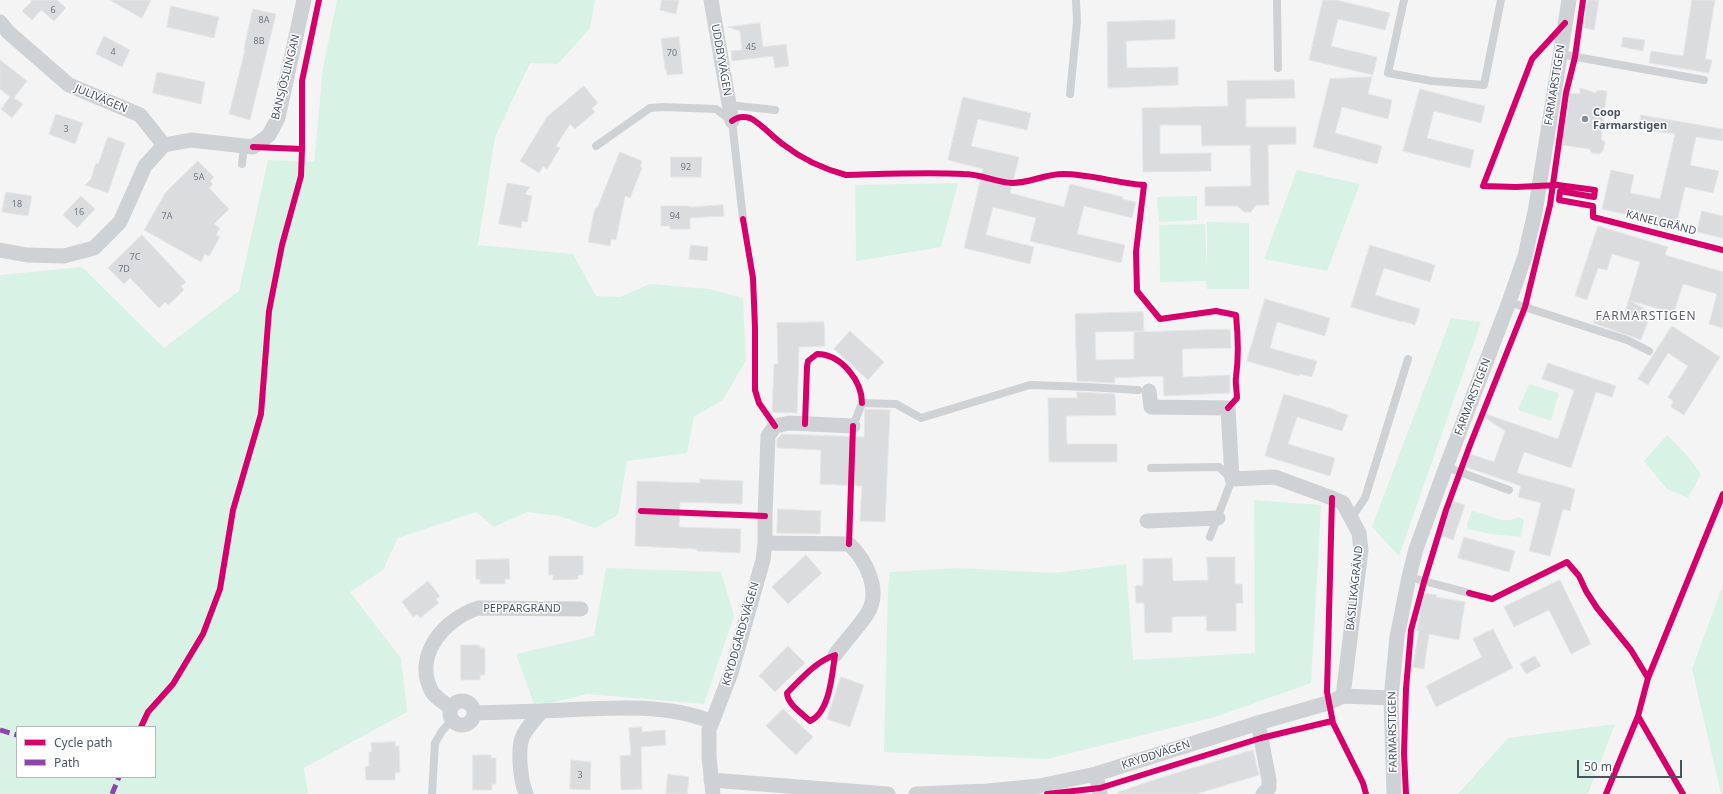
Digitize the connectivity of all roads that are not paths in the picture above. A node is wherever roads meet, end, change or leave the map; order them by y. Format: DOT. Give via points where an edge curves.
graph roads {
  1 [pos="304,0"];
  2 [pos="711,0"];
  3 [pos="1076,0"];
  4 [pos="1277,0"];
  5 [pos="1404,0"];
  6 [pos="1501,0"];
  7 [pos="1569,0"];
  8 [pos="0,22"];
  9 [pos="1560,54"];
  10 [pos="1278,68"];
  11 [pos="1704,80"];
  12 [pos="1070,94"];
  13 [pos="729,105"];
  14 [pos="775,110"];
  15 [pos="732,121"];
  16 [pos="164,145"];
  17 [pos="244,146"];
  18 [pos="596,146"];
  19 [pos="242,164"];
  20 [pos="743,220"];
  21 [pos="0,250"];
  22 [pos="1509,302"];
  23 [pos="1649,351"];
  24 [pos="1408,358"];
  25 [pos="1144,391"];
  26 [pos="852,426"];
  27 [pos="1446,467"];
  28 [pos="1151,468"];
  29 [pos="1232,479"];
  30 [pos="1509,490"];
  31 [pos="1352,517"];
  32 [pos="1218,518"];
  33 [pos="1147,521"];
  34 [pos="1210,537"];
  35 [pos="766,543"];
  36 [pos="1409,577"];
  37 [pos="1469,593"];
  38 [pos="581,609"];
  39 [pos="835,655"];
  40 [pos="1343,696"];
  41 [pos="1391,698"];
  42 [pos="542,711"];
  43 [pos="452,714"];
  44 [pos="712,722"];
  45 [pos="1258,723"];
  46 [pos="1096,774"];
  47 [pos="712,787"];
  48 [pos="432,794"];
  49 [pos="526,794"];
  50 [pos="888,794"];
  51 [pos="916,794"];
  52 [pos="1100,794"];
  53 [pos="1263,794"];
  54 [pos="1394,794"];
  1 -- 17 [label="street, BANSJÖSLINGAN" via="278,118 268,135 252,147"];
  2 -- 13 [label="street, UDDBYVÄGEN"];
  3 -- 12 [label="lane" via="1077,22"];
  4 -- 10 [label="lane"];
  5 -- 6 [label="lane" via="1388,73 1432,81 1484,85"];
  7 -- 9 [label="street, FARMARSTIGEN"];
  8 -- 16 [label="street, JULIVÄGEN" via="69,85 140,115"];
  9 -- 11 [label="lane"];
  9 -- 22 [label="street, FARMARSTIGEN" via="1535,212 1525,256"];
  13 -- 14 [label="lane"];
  13 -- 15 [label="street, UDDBYVÄGEN"];
  15 -- 18 [label="lane, UDDBYVÄGEN" via="716,109 650,108"];
  15 -- 20 [label="lane, UDDBYVÄGEN"];
  16 -- 17 [label="street, BANSJÖSLINGAN" via="191,140"];
  16 -- 21 [label="street" via="146,166 120,222 94,248 64,256 27,255"];
  17 -- 19 [label="lane"];
  22 -- 23 [label="lane" via="1627,340"];
  22 -- 27 [label="street, FARMARSTIGEN"];
  24 -- 31 [label="lane" via="1366,498"];
  25 -- 26 [label="lane" via="1088,386 1030,386 920,418 896,404 862,403"];
  25 -- 29 [label="street" via="1151,407 1228,408"];
  26 -- 35 [label="street, KRYDDGÅRDSVÄGEN" via="790,423 775,426 768,436 764,516"];
  27 -- 30 [label="lane"];
  27 -- 36 [label="street, FARMARSTIGEN" via="1416,549"];
  28 -- 29 [label="lane" via="1219,467"];
  29 -- 31 [label="street, BASILIKAGRÄND" via="1275,478 1342,503"];
  29 -- 32 [label="lane"];
  31 -- 40 [label="street, BASILIKAGRÄND" via="1360,533 1361,550"];
  32 -- 33 [label="street"];
  32 -- 34 [label="lane"];
  35 -- 39 [label="street" via="849,544 866,566 872,594 868,613"];
  35 -- 44 [label="street, KRYDDGÅRDSVÄGEN" via="731,673"];
  36 -- 37 [label="lane"];
  36 -- 41 [label="street, FARMARSTIGEN" via="1397,636"];
  38 -- 43 [label="street, PEPPARGRÄND" via="478,608 455,620 440,634 426,657 427,676 433,693"];
  40 -- 41 [label="street, KRYDDVÄGEN"];
  40 -- 45 [label="street, KRYDDVÄGEN" via="1328,703"];
  41 -- 54 [label="street, FARMARSTIGEN"];
  42 -- 43 [label="street" via="474,713 471,705 466,702 456,704"];
  42 -- 44 [label="street" via="645,707 700,717"];
  42 -- 49 [label="street" via="528,727 521,741 520,762"];
  43 -- 48 [label="lane" via="435,743"];
  44 -- 47 [label="street" via="709,730"];
  45 -- 46 [label="street, KRYDDVÄGEN"];
  45 -- 53 [label="street" via="1269,780 1268,788"];
  46 -- 51 [label="street, KRYDDVÄGEN" via="1039,786 995,791"];
  46 -- 52 [label="street"];
  47 -- 50 [label="street"];
}
